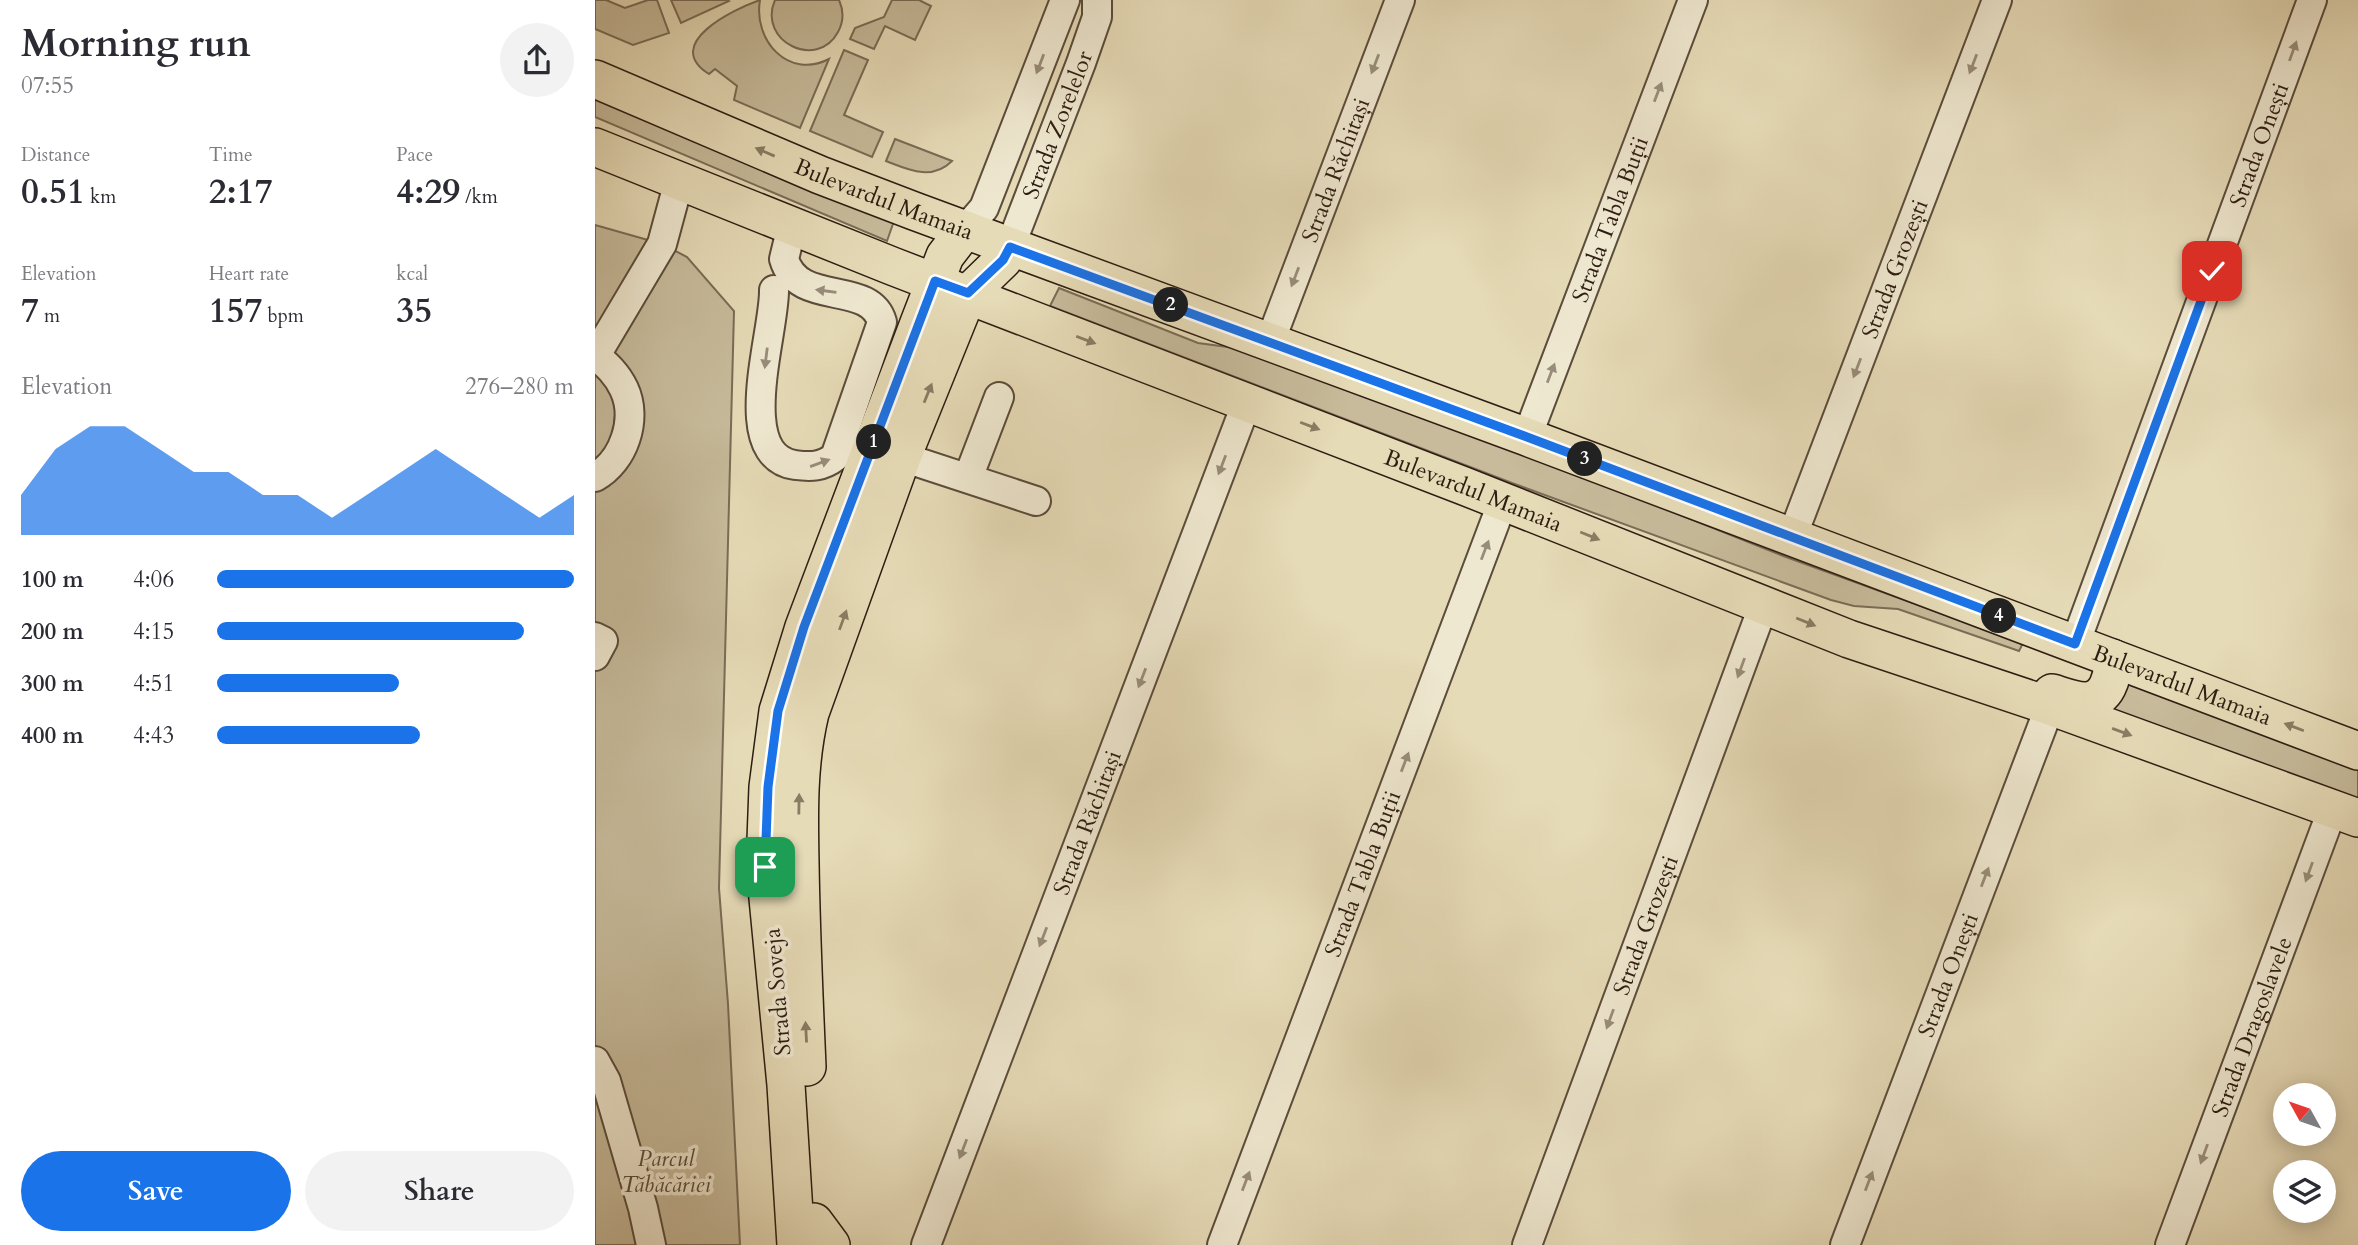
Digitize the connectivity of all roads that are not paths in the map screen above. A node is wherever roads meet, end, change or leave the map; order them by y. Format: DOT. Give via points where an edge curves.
graph roads {
  1 [pos="1065,0"];
  2 [pos="1097,0"];
  3 [pos="1399,0"];
  4 [pos="1693,0"];
  5 [pos="1997,0"];
  6 [pos="2312,0"];
  7 [pos="595,79"];
  8 [pos="595,147"];
  9 [pos="679,181"];
  10 [pos="792,226"];
  11 [pos="965,230"];
  12 [pos="1010,247"];
  13 [pos="952,287"];
  14 [pos="774,290"];
  15 [pos="1270,342"];
  16 [pos="595,355"];
  17 [pos="999,397"];
  18 [pos="1247,402"];
  19 [pos="1527,437"];
  20 [pos="902,457"];
  21 [pos="595,477"];
  22 [pos="968,478"];
  23 [pos="1036,501"];
  24 [pos="1503,501"];
  25 [pos="1792,537"];
  26 [pos="1763,604"];
  27 [pos="595,637"];
  28 [pos="1849,639"];
  29 [pos="2075,644"];
  30 [pos="595,656"];
  31 [pos="2112,658"];
  32 [pos="2050,706"];
  33 [pos="2357,749"];
  34 [pos="2345,813"];
  35 [pos="595,1061"];
  36 [pos="815,1239"];
  37 [pos="651,1245"];
  38 [pos="926,1245"];
  39 [pos="1222,1245"];
  40 [pos="1527,1245"];
  41 [pos="1845,1245"];
  42 [pos="2170,1245"];
  1 -- 11 [label="street, Strada Zorelelor, one-way" via="984,208"];
  2 -- 12 [label="street, Strada Zorelelor" via="1097,18"];
  3 -- 15 [label="street, Strada Răchitași, one-way"];
  19 -- 4 [label="street, Strada Tabla Buții, one-way"];
  5 -- 25 [label="street, Strada Grozești, one-way"];
  29 -- 6 [label="street, Strada Onești, one-way"];
  11 -- 7 [label="main road, Bulevardul Mamaia, one-way" via="820,175"];
  8 -- 9 [label="main road, Bulevardul Mamaia"];
  9 -- 10 [label="main road, Bulevardul Mamaia"];
  9 -- 16 [label="street" via="662,244"];
  10 -- 13 [label="main road, Bulevardul Mamaia"];
  14 -- 10 [label="street, one-way" via="761,403 764,441 772,455 785,463 826,464 835,457 882,322 871,304 816,290 791,274 784,259"];
  11 -- 12 [label="main road, Bulevardul Mamaia"];
  11 -- 13 [label="main road, Strada Soveja" via="945,256"];
  12 -- 13 [label="main road, Strada Soveja" via="1003,260"];
  12 -- 15 [label="main road, Bulevardul Mamaia"];
  13 -- 18 [label="main road, Bulevardul Mamaia, one-way"];
  20 -- 13 [label="main road, Strada Soveja, one-way"];
  13 -- 36 [label="main road, Strada Soveja" via="804,627 778,711 768,787 765,867 786,1085"];
  15 -- 19 [label="main road, Bulevardul Mamaia"];
  16 -- 21 [label="street" via="614,371 630,414 627,438 615,459"];
  17 -- 22 [label="street"];
  18 -- 24 [label="main road, Bulevardul Mamaia, one-way"];
  18 -- 38 [label="street, Strada Răchitași, one-way"];
  19 -- 25 [label="main road, Bulevardul Mamaia"];
  20 -- 22 [label="street"];
  36 -- 20 [label="main road, Strada Soveja, one-way" via="801,918 803,742"];
  22 -- 23 [label="street"];
  24 -- 26 [label="main road, Bulevardul Mamaia, one-way"];
  39 -- 24 [label="street, Strada Tabla Buții, one-way"];
  25 -- 29 [label="main road, Bulevardul Mamaia"];
  26 -- 28 [label="main road, Bulevardul Mamaia, one-way"];
  26 -- 40 [label="street, Strada Grozești, one-way"];
  27 -- 30 [label="street" via="603,641"];
  28 -- 31 [label="main road" via="1934,651 2046,692 2087,701 2109,685 2114,672"];
  28 -- 32 [label="main road, Bulevardul Mamaia"];
  29 -- 31 [label="main road, Bulevardul Mamaia"];
  33 -- 31 [label="main road, Bulevardul Mamaia, one-way"];
  32 -- 34 [label="main road, Bulevardul Mamaia, one-way"];
  41 -- 32 [label="street, Strada Onești, one-way"];
  34 -- 42 [label="street, Strada Dragoslavele, one-way"];
  35 -- 37 [label="street" via="610,1094"];
}
